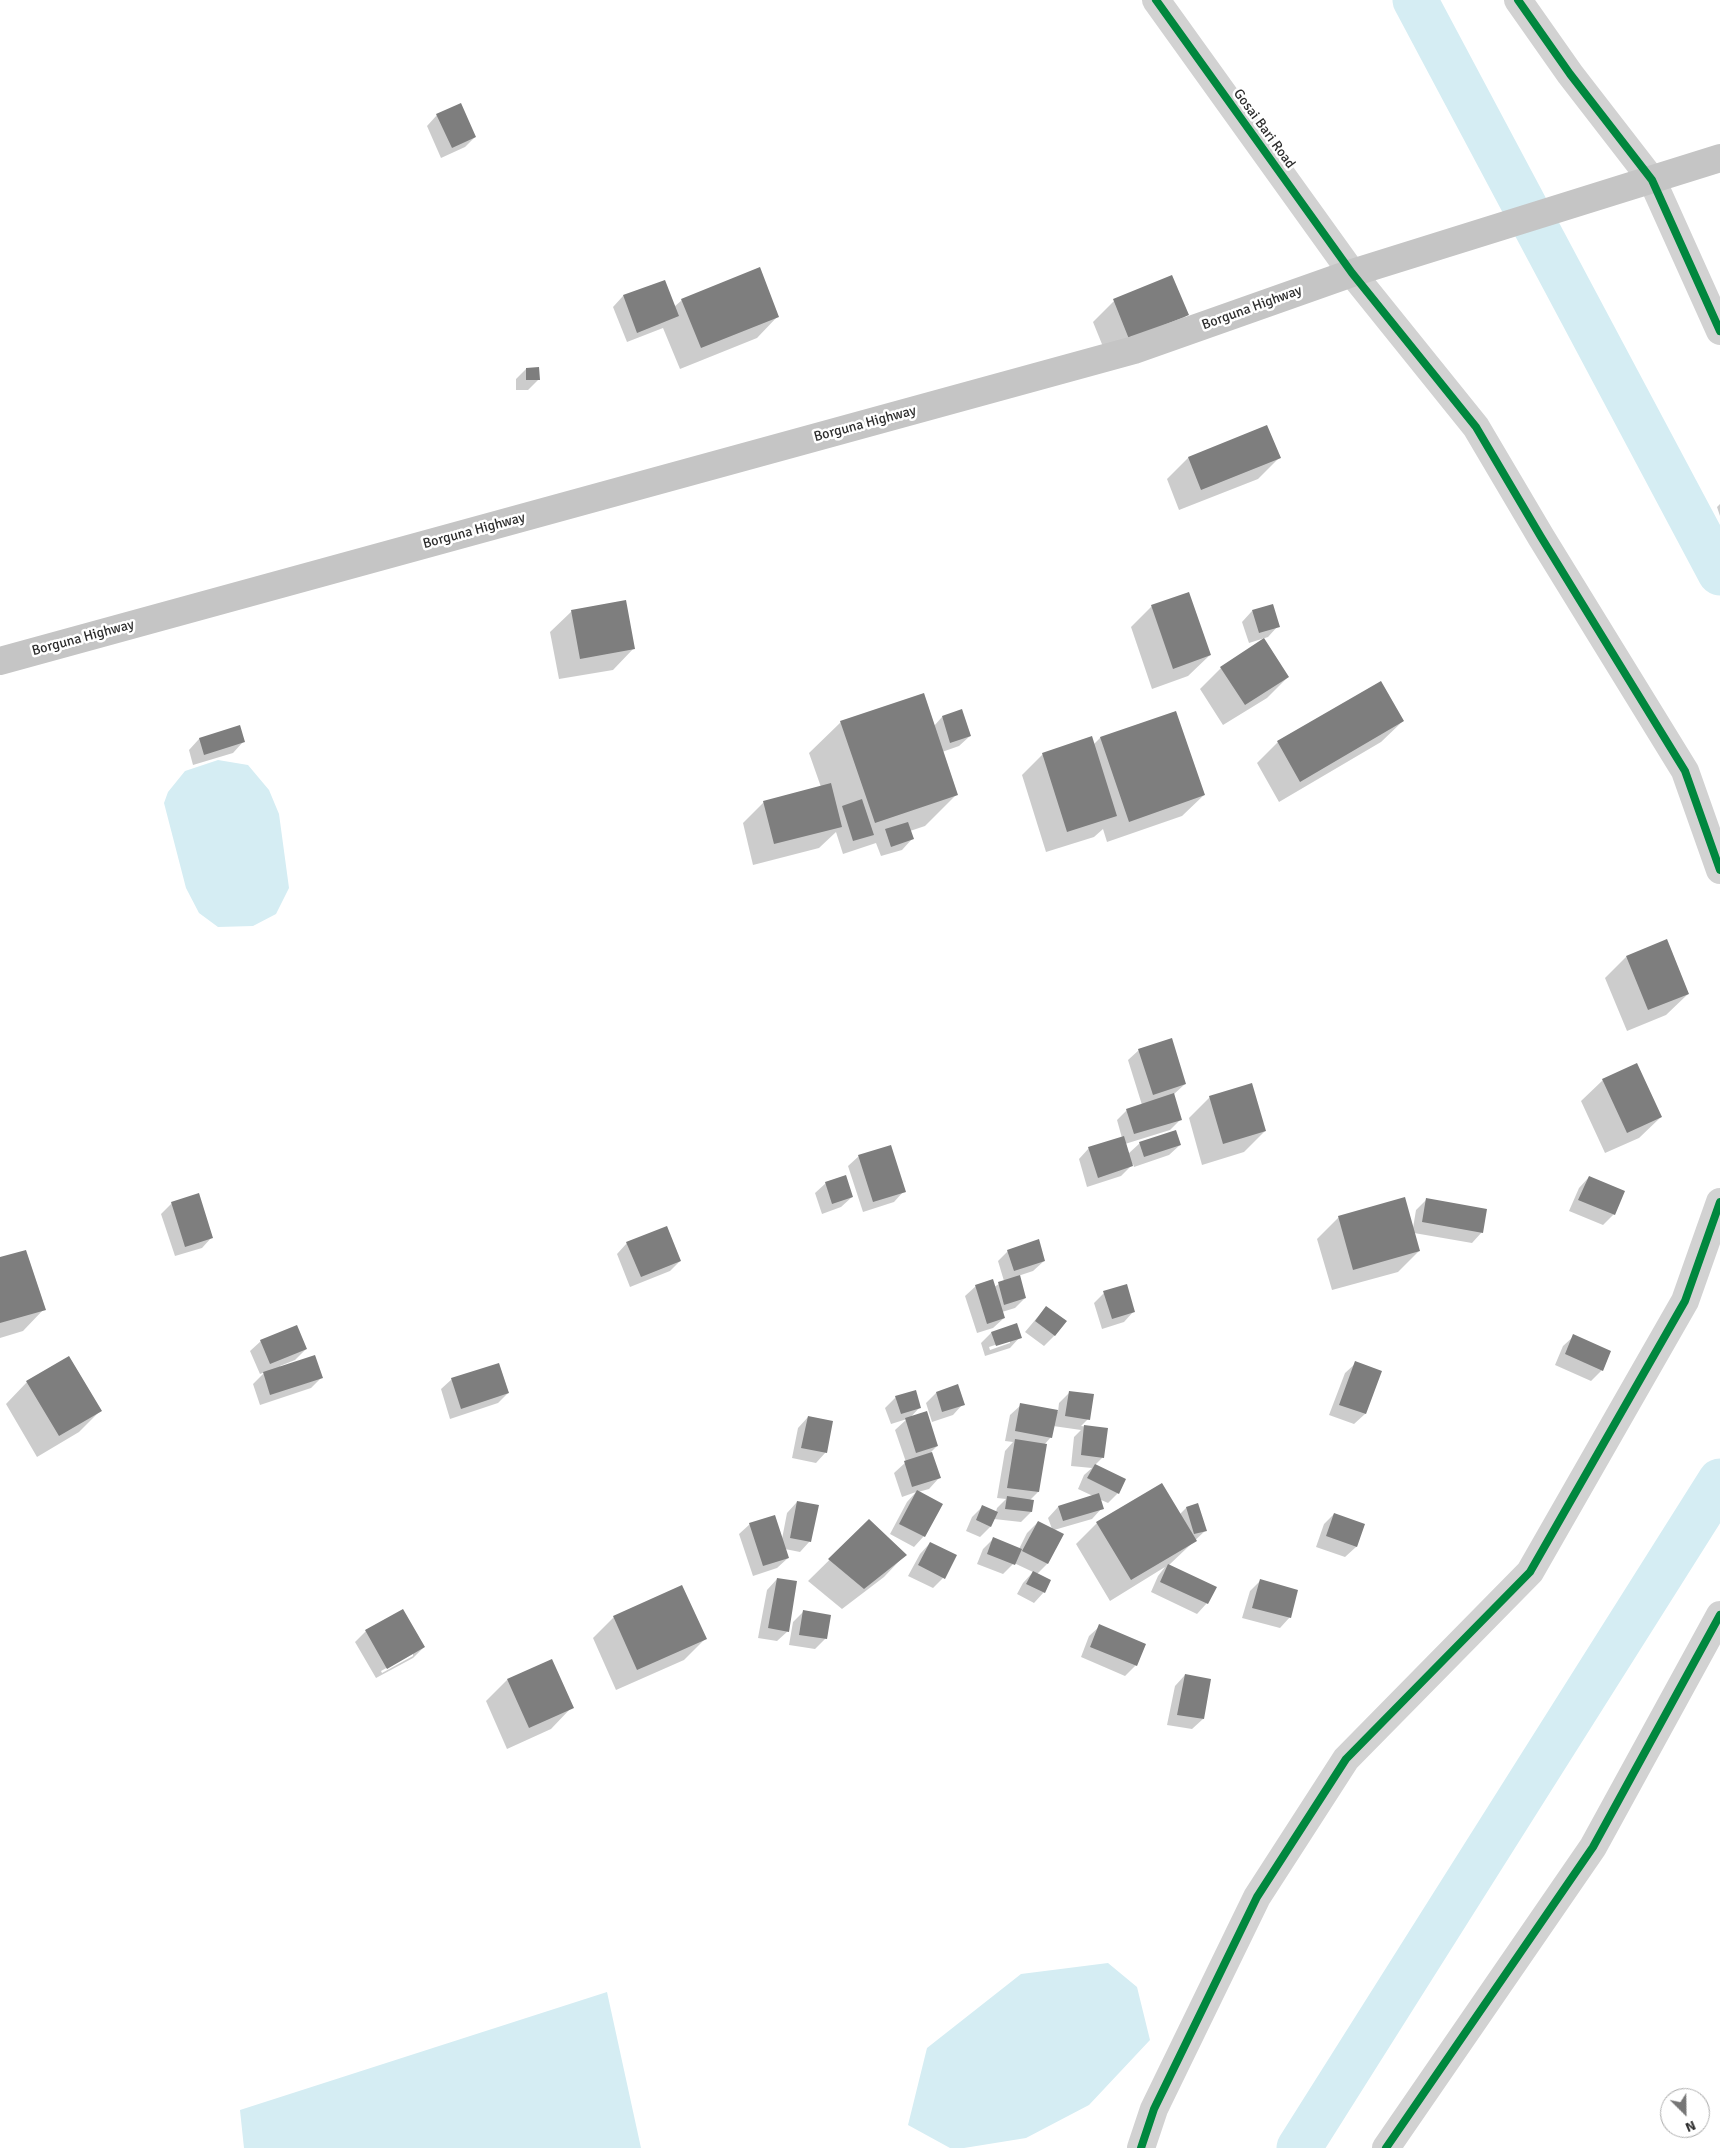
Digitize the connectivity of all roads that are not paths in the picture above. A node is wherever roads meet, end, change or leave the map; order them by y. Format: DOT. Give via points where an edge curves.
graph roads {
  1 [pos="1156,0"];
  2 [pos="1518,0"];
  3 [pos="1720,158"];
  4 [pos="1652,180"];
  5 [pos="1352,273"];
  6 [pos="1720,331"];
  7 [pos="0,660"];
  8 [pos="1720,870"];
  9 [pos="1720,1202"];
  10 [pos="1720,1614"];
  11 [pos="1141,2148"];
  12 [pos="1386,2148"];
  1 -- 5 [label="street, Gosai Bari Road"];
  2 -- 4 [label="street"];
  3 -- 4 [label="main road, Borguna Highway"];
  4 -- 5 [label="main road, Borguna Highway"];
  4 -- 6 [label="street"];
  5 -- 7 [label="main road, Borguna Highway" via="1134,350"];
  5 -- 8 [label="street, Gosai Bari Road" via="1476,427 1685,770"];
  9 -- 11 [label="street" via="1685,1301 1530,1572 1346,1760 1257,1897 1154,2109"];
  10 -- 12 [label="street" via="1593,1847"];
}
